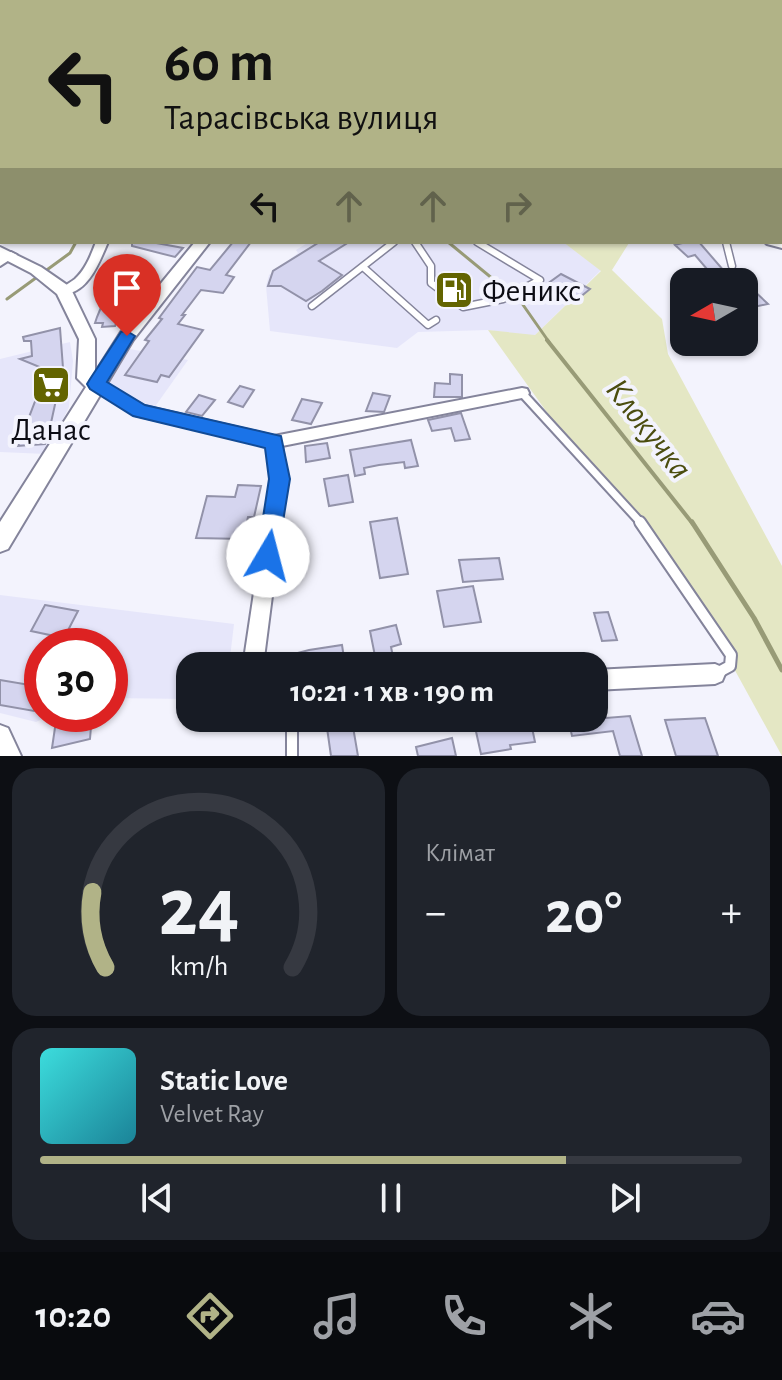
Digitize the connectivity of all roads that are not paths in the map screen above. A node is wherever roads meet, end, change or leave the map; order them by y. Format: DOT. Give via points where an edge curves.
graph roads {
  1 [pos="101,244"];
  2 [pos="201,244"];
  3 [pos="392,244"];
  4 [pos="417,244"];
  5 [pos="480,244"];
  6 [pos="726,244"];
  7 [pos="4,256"];
  8 [pos="732,266"];
  9 [pos="363,267"];
  10 [pos="58,285"];
  11 [pos="312,306"];
  12 [pos="436,320"];
  13 [pos="96,384"];
  14 [pos="522,393"];
  15 [pos="274,442"];
  16 [pos="0,542"];
  17 [pos="255,652"];
  18 [pos="715,674"];
  19 [pos="608,679"];
  20 [pos="294,732"];
  21 [pos="0,736"];
  22 [pos="10,756"];
  23 [pos="292,756"];
  1 -- 10 [label="street" via="82,283"];
  2 -- 13 [label="street" via="127,336"];
  3 -- 9 [label="lane"];
  4 -- 5 [label="lane" via="431,263 431,283 463,307 500,302 540,280"];
  6 -- 8 [label="lane"];
  7 -- 10 [label="street"];
  9 -- 11 [label="lane"];
  9 -- 12 [label="lane" via="428,325"];
  10 -- 13 [label="street" via="87,339 86,378"];
  13 -- 15 [label="street" via="140,411"];
  13 -- 16 [label="street"];
  14 -- 15 [label="street"];
  14 -- 18 [label="lane" via="639,520 731,655 730,666"];
  15 -- 17 [label="street" via="279,479"];
  18 -- 19 [label="street"];
  20 -- 23 [label="lane"];
  21 -- 22 [label="street"];
}
